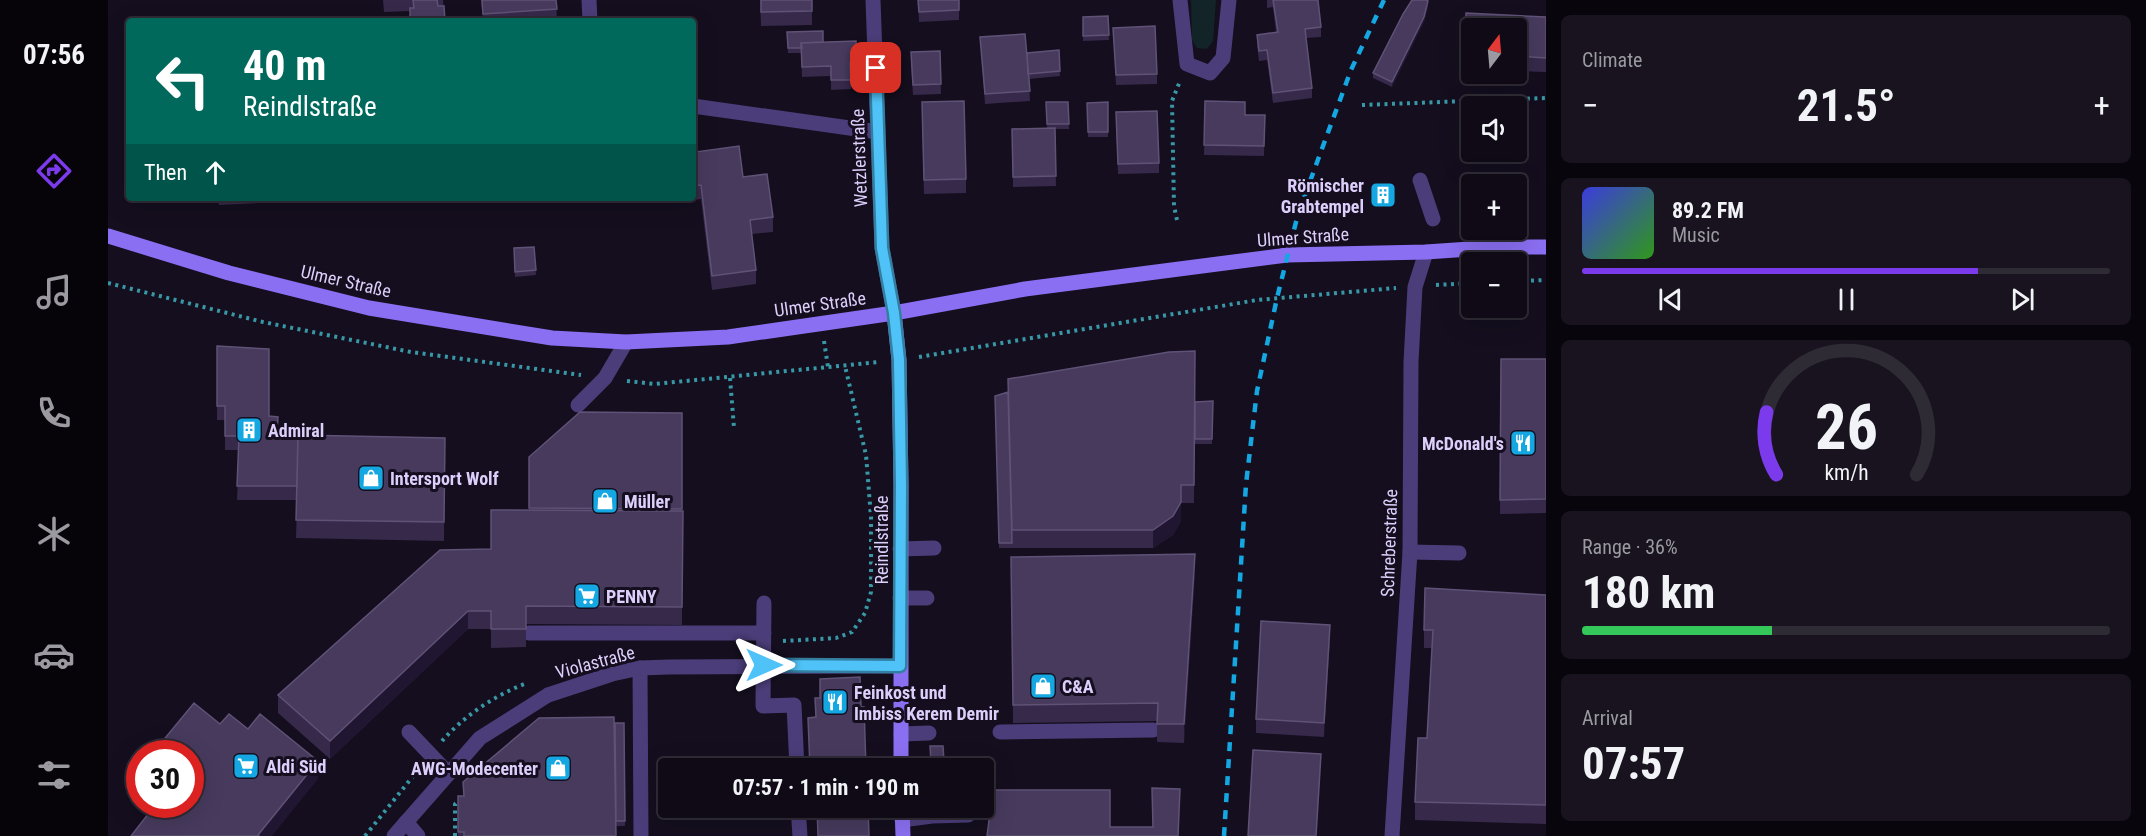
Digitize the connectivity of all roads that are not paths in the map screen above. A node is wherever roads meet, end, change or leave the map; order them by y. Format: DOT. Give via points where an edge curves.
graph roads {
  1 [pos="589,0"];
  2 [pos="873,0"];
  3 [pos="1180,0"];
  4 [pos="1228,0"];
  5 [pos="590,18"];
  6 [pos="696,106"];
  7 [pos="878,132"];
  8 [pos="1420,180"];
  9 [pos="1433,219"];
  10 [pos="108,236"];
  11 [pos="1546,247"];
  12 [pos="1426,252"];
  13 [pos="894,313"];
  14 [pos="626,342"];
  15 [pos="578,405"];
  16 [pos="934,548"];
  17 [pos="900,549"];
  18 [pos="1410,552"];
  19 [pos="1459,553"];
  20 [pos="900,598"];
  21 [pos="927,598"];
  22 [pos="764,603"];
  23 [pos="529,633"];
  24 [pos="764,633"];
  25 [pos="764,665"];
  26 [pos="900,666"];
  27 [pos="640,668"];
  28 [pos="1153,730"];
  29 [pos="409,732"];
  30 [pos="1000,732"];
  31 [pos="929,733"];
  32 [pos="901,734"];
  33 [pos="796,758"];
  34 [pos="902,758"];
  35 [pos="448,773"];
  36 [pos="799,818"];
  37 [pos="902,818"];
  38 [pos="406,822"];
  39 [pos="394,836"];
  40 [pos="418,836"];
  41 [pos="640,836"];
  42 [pos="800,836"];
  43 [pos="903,836"];
  44 [pos="1392,836"];
  1 -- 5 [label="street"];
  2 -- 7 [label="street, Wetzlerstraße"];
  3 -- 4 [label="street" via="1187,64 1209,72 1224,58"];
  6 -- 7 [label="street"];
  7 -- 13 [label="street, Wetzlerstraße" via="882,248"];
  8 -- 9 [label="street"];
  10 -- 14 [label="main road, Ulmer Straße" via="230,273 369,308 552,338"];
  11 -- 12 [label="main road, Ulmer Straße"];
  12 -- 13 [label="main road, Ulmer Straße" via="1287,255 1025,289"];
  12 -- 18 [label="street, Schreberstraße" via="1415,287"];
  13 -- 14 [label="main road, Ulmer Straße" via="728,337"];
  13 -- 17 [label="main road, Reindlstraße" via="899,360"];
  14 -- 15 [label="street" via="606,378"];
  16 -- 17 [label="street"];
  17 -- 20 [label="main road, Reindlstraße"];
  18 -- 19 [label="street"];
  18 -- 44 [label="street, Schreberstraße"];
  20 -- 21 [label="street"];
  20 -- 26 [label="main road, Reindlstraße"];
  22 -- 24 [label="street"];
  23 -- 24 [label="street"];
  24 -- 25 [label="street"];
  25 -- 26 [label="street, Violastraße"];
  25 -- 27 [label="street, Violastraße"];
  25 -- 33 [label="street" via="763,706 794,705"];
  26 -- 32 [label="main road, Reindlstraße"];
  27 -- 35 [label="street, Violastraße" via="548,695 480,738"];
  27 -- 41 [label="street"];
  28 -- 30 [label="street"];
  29 -- 35 [label="street"];
  31 -- 32 [label="street"];
  32 -- 34 [label="main road, Reindlstraße"];
  35 -- 38 [label="street, Violastraße"];
  36 -- 42 [label="street"];
  37 -- 43 [label="main road"];
  38 -- 39 [label="street, Violastraße"];
  38 -- 40 [label="street"];
}
